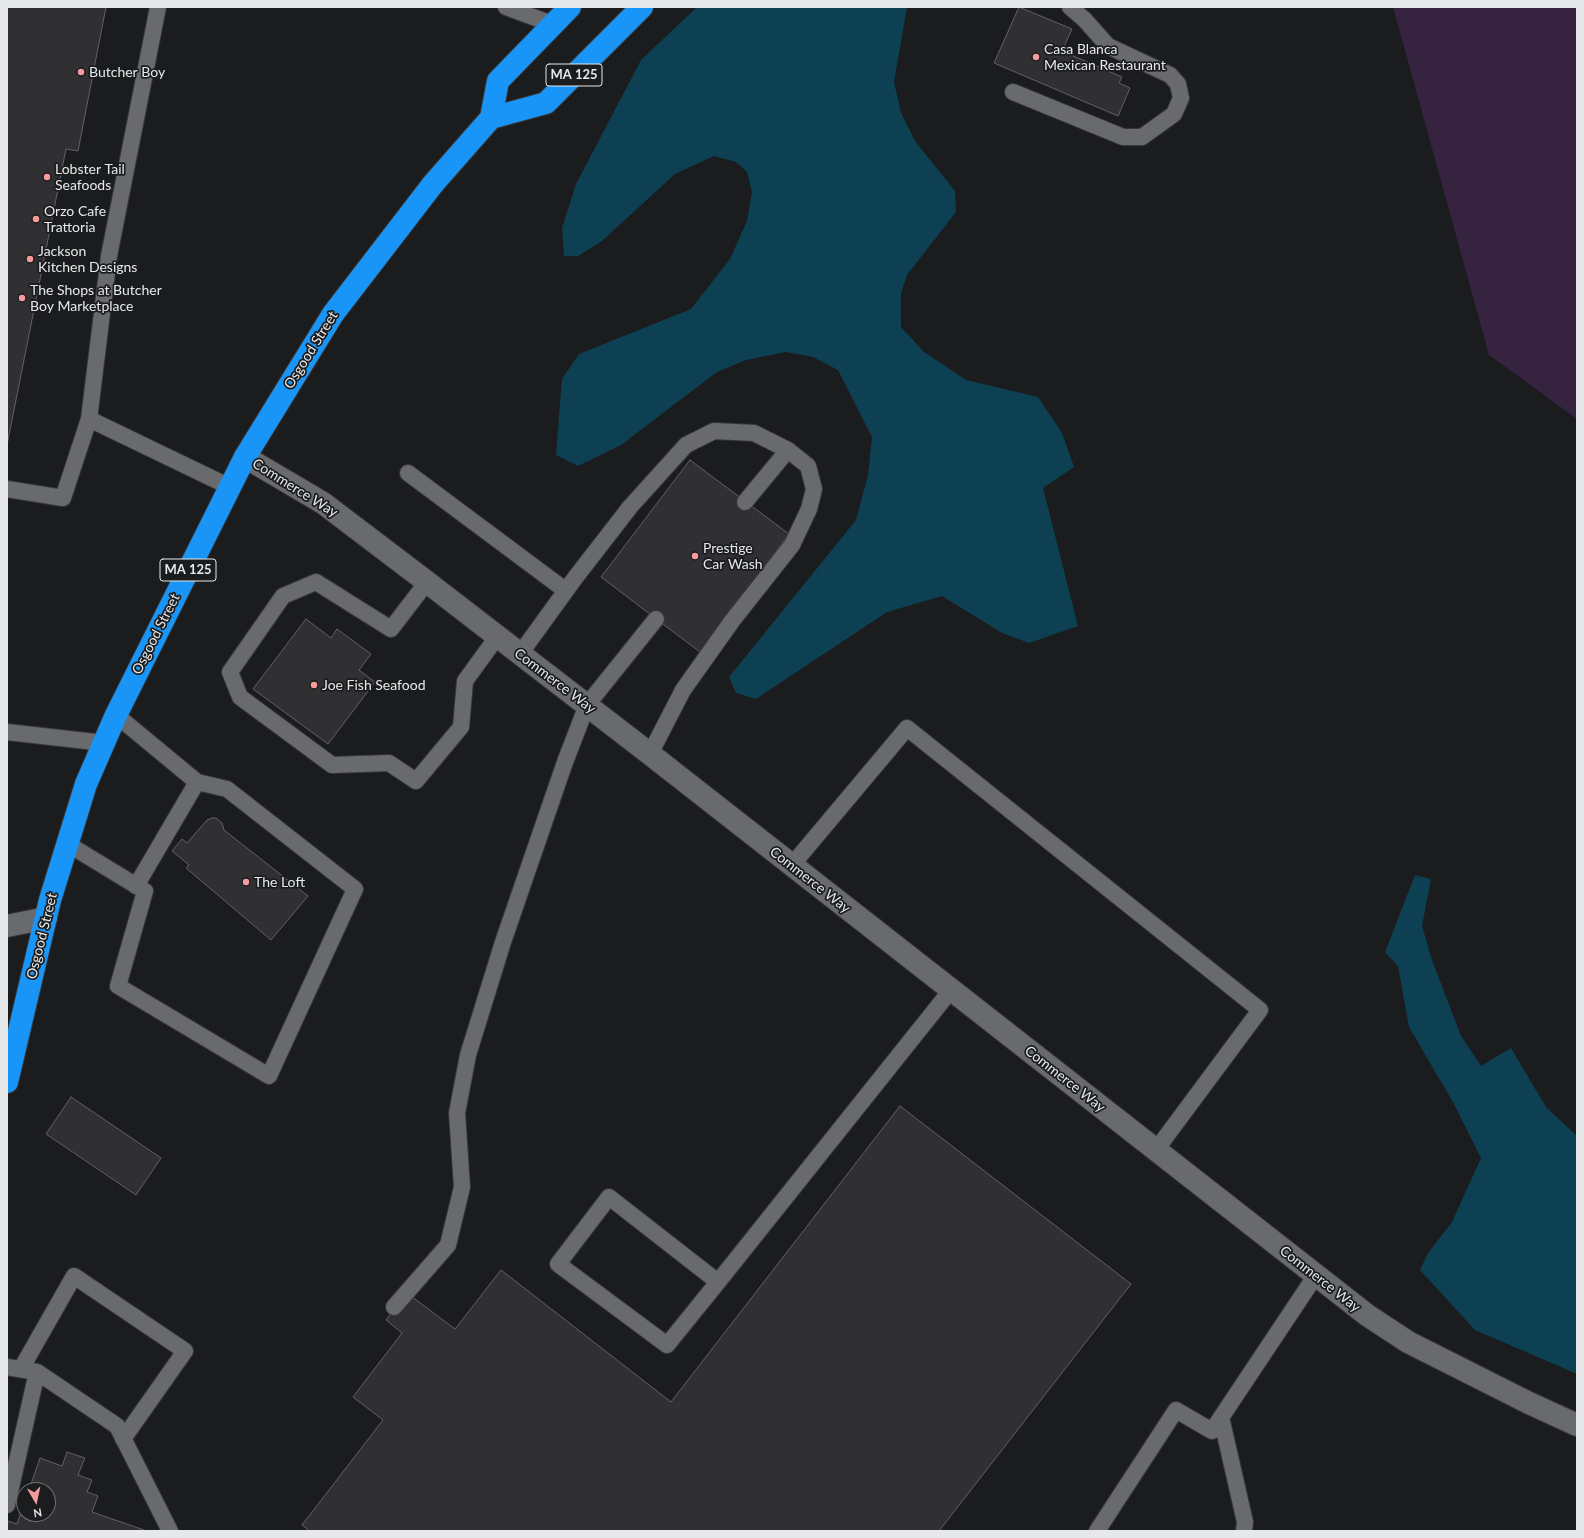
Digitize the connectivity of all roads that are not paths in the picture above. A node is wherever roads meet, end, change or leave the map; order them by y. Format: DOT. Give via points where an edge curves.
graph roads {
  1 [pos="158,7"];
  2 [pos="506,7"];
  3 [pos="570,7"];
  4 [pos="642,7"];
  5 [pos="1070,7"];
  6 [pos="552,24"];
  7 [pos="1013,92"];
  8 [pos="491,118"];
  9 [pos="89,419"];
  10 [pos="788,450"];
  11 [pos="245,457"];
  12 [pos="408,473"];
  13 [pos="230,487"];
  14 [pos="7,489"];
  15 [pos="746,502"];
  16 [pos="427,582"];
  17 [pos="566,590"];
  18 [pos="656,619"];
  19 [pos="497,637"];
  20 [pos="520,654"];
  21 [pos="587,705"];
  22 [pos="116,715"];
  23 [pos="7,732"];
  24 [pos="104,743"];
  25 [pos="650,754"];
  26 [pos="197,782"];
  27 [pos="66,843"];
  28 [pos="792,865"];
  29 [pos="136,886"];
  30 [pos="46,918"];
  31 [pos="7,926"];
  32 [pos="951,990"];
  33 [pos="7,1082"];
  34 [pos="1156,1150"];
  35 [pos="1316,1275"];
  36 [pos="718,1282"];
  37 [pos="394,1307"];
  38 [pos="14,1368"];
  39 [pos="37,1372"];
  40 [pos="1221,1416"];
  41 [pos="1577,1425"];
  42 [pos="123,1439"];
  43 [pos="7,1505"];
  44 [pos="170,1531"];
  45 [pos="1097,1531"];
  46 [pos="1244,1531"];
  1 -- 9 [label="lane" via="109,256"];
  2 -- 6 [label="lane"];
  3 -- 6 [label="highway"];
  4 -- 8 [label="highway, MA 125" via="546,103"];
  5 -- 7 [label="lane" via="1108,46 1170,75 1178,84 1181,98 1174,114 1142,137 1124,137"];
  6 -- 8 [label="highway" via="498,82"];
  8 -- 11 [label="highway, Osgood Street / MA 125" via="432,184 338,308"];
  9 -- 13 [label="lane"];
  9 -- 14 [label="lane" via="63,498"];
  10 -- 15 [label="lane"];
  10 -- 17 [label="lane" via="754,433 714,431 686,445 630,507"];
  10 -- 25 [label="lane" via="808,466 814,489 809,509 792,545 732,621 683,690"];
  11 -- 13 [label="highway, Osgood Street / MA 125"];
  11 -- 16 [label="street, Commerce Way" via="323,503"];
  12 -- 17 [label="lane"];
  13 -- 22 [label="highway, Osgood Street / MA 125"];
  16 -- 19 [label="street, Commerce Way"];
  16 -- 19 [label="lane" via="392,629 316,582 283,596 230,672 240,697 332,765 390,763 416,782 461,727 466,681"];
  17 -- 20 [label="lane"];
  18 -- 21 [label="lane"];
  19 -- 20 [label="street, Commerce Way"];
  20 -- 21 [label="street, Commerce Way"];
  21 -- 25 [label="street, Commerce Way"];
  21 -- 37 [label="lane" via="505,934 468,1054 458,1113 462,1187 448,1246"];
  22 -- 24 [label="highway, Osgood Street / MA 125"];
  22 -- 26 [label="lane"];
  23 -- 24 [label="lane"];
  24 -- 27 [label="highway, Osgood Street / MA 125" via="86,784"];
  25 -- 28 [label="street, Commerce Way"];
  26 -- 29 [label="lane"];
  26 -- 29 [label="lane" via="227,789 355,889 269,1076 118,986 145,891"];
  27 -- 29 [label="lane"];
  27 -- 30 [label="highway, Osgood Street / MA 125"];
  28 -- 32 [label="street, Commerce Way"];
  28 -- 34 [label="lane" via="907,728 1260,1010"];
  30 -- 31 [label="street"];
  30 -- 33 [label="highway, Osgood Street / MA 125"];
  32 -- 34 [label="street, Commerce Way"];
  32 -- 36 [label="lane"];
  34 -- 35 [label="street, Commerce Way"];
  35 -- 40 [label="lane"];
  35 -- 41 [label="street, Commerce Way" via="1367,1315 1408,1342"];
  36 -- 36 [label="lane" via="667,1345 558,1264 609,1198"];
  38 -- 39 [label="lane"];
  38 -- 42 [label="lane" via="74,1276 185,1351"];
  39 -- 42 [label="lane" via="117,1426"];
  39 -- 43 [label="lane"];
  40 -- 45 [label="lane" via="1212,1431 1176,1410"];
  40 -- 46 [label="lane" via="1245,1522"];
  42 -- 44 [label="lane"];
}
